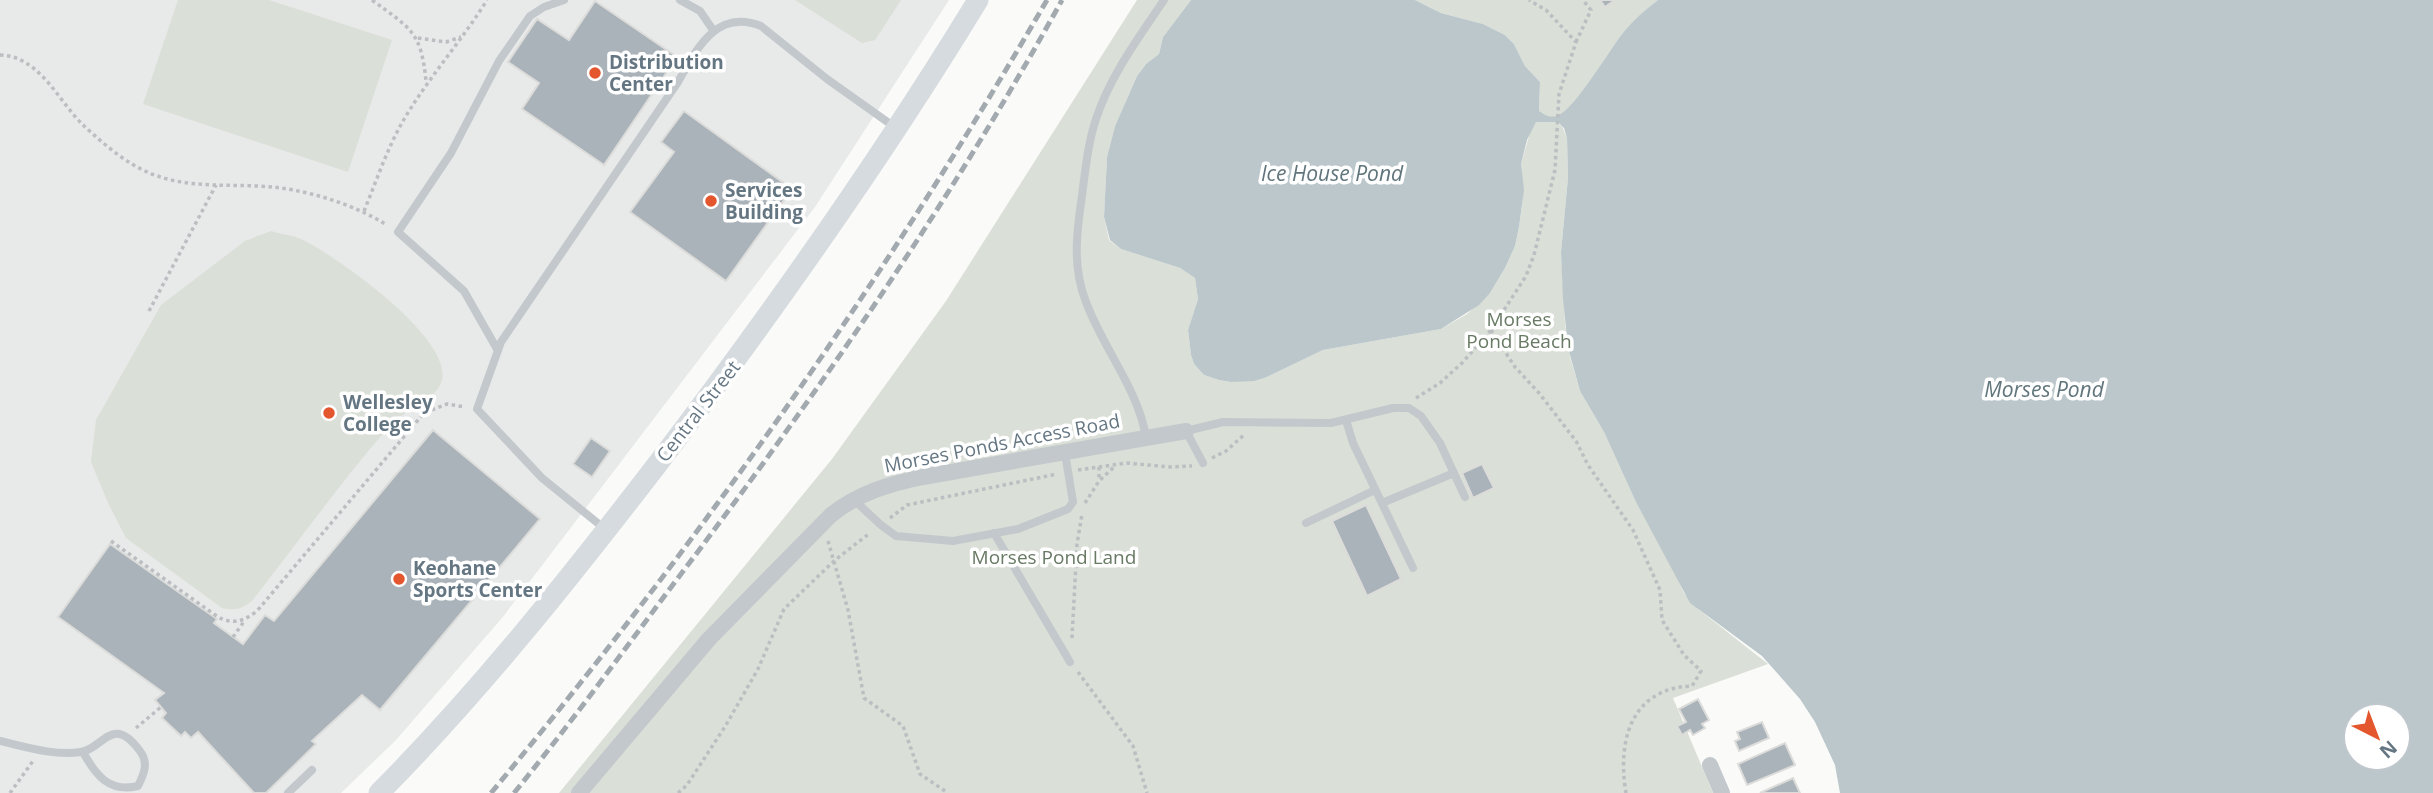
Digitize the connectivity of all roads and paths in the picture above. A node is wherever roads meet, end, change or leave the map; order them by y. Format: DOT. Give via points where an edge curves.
graph roads {
  1 [pos="372,0"];
  2 [pos="487,0"];
  3 [pos="564,0"];
  4 [pos="680,0"];
  5 [pos="978,0"];
  6 [pos="1164,0"];
  7 [pos="1583,0"];
  8 [pos="1532,1"];
  9 [pos="713,30"];
  10 [pos="463,37"];
  11 [pos="418,38"];
  12 [pos="1576,42"];
  13 [pos="0,55"];
  14 [pos="427,83"];
  15 [pos="896,128"];
  16 [pos="216,185"];
  17 [pos="364,211"];
  18 [pos="398,232"];
  19 [pos="149,312"];
  20 [pos="1491,331"];
  21 [pos="497,349"];
  22 [pos="1409,408"];
  23 [pos="477,409"];
  24 [pos="1346,420"];
  25 [pos="1257,423"];
  26 [pos="1185,431"];
  27 [pos="1146,437"];
  28 [pos="1065,453"];
  29 [pos="1203,463"];
  30 [pos="1116,464"];
  31 [pos="1099,467"];
  32 [pos="1069,471"];
  33 [pos="1454,473"];
  34 [pos="1099,481"];
  35 [pos="1376,490"];
  36 [pos="1465,497"];
  37 [pos="853,499"];
  38 [pos="1382,503"];
  39 [pos="1306,523"];
  40 [pos="881,525"];
  41 [pos="606,530"];
  42 [pos="825,533"];
  43 [pos="994,533"];
  44 [pos="111,541"];
  45 [pos="835,560"];
  46 [pos="1413,568"];
  47 [pos="245,620"];
  48 [pos="233,637"];
  49 [pos="1070,662"];
  50 [pos="161,707"];
  51 [pos="124,737"];
  52 [pos="0,741"];
  53 [pos="40,751"];
  54 [pos="83,752"];
  55 [pos="1710,765"];
  56 [pos="312,770"];
  57 [pos="138,786"];
  58 [pos="10,793"];
  59 [pos="145,793"];
  60 [pos="288,793"];
  61 [pos="379,793"];
  62 [pos="579,793"];
  63 [pos="678,793"];
  64 [pos="948,793"];
  65 [pos="1147,793"];
  66 [pos="1626,793"];
  67 [pos="1722,793"];
  1 -- 11 [label="path"];
  2 -- 10 [label="path"];
  3 -- 18 [label="lane" via="530,16 499,61 451,153"];
  4 -- 9 [label="lane" via="700,11"];
  5 -- 15 [label="main road, Central Street"];
  6 -- 27 [label="lane" via="1125,59 1098,114 1076,247 1077,276 1086,303 1138,408"];
  7 -- 12 [label="path" via="1591,10"];
  8 -- 12 [label="path"];
  9 -- 15 [label="lane" via="750,22 761,26"];
  9 -- 21 [label="lane"];
  10 -- 11 [label="path" via="446,42"];
  10 -- 14 [label="path"];
  11 -- 14 [label="path"];
  12 -- 20 [label="path" via="1559,94 1555,170 1534,255 1515,296"];
  13 -- 16 [label="path" via="22,59 83,125 131,164 161,179"];
  14 -- 17 [label="path" via="402,124"];
  15 -- 41 [label="main road, Central Street" via="748,345"];
  16 -- 17 [label="path" via="292,190"];
  16 -- 19 [label="path"];
  17 -- 18 [label="path"];
  18 -- 21 [label="lane" via="464,291"];
  20 -- 22 [label="path" via="1451,374 1417,397"];
  20 -- 66 [label="path" via="1576,441 1633,530 1660,590 1662,620 1678,647 1701,671 1692,686 1672,686 1658,693 1634,718 1625,739"];
  21 -- 23 [label="lane"];
  22 -- 24 [label="lane"];
  22 -- 33 [label="lane" via="1435,434"];
  23 -- 41 [label="lane" via="542,478"];
  23 -- 47 [label="path" via="447,404 424,413"];
  24 -- 25 [label="lane"];
  24 -- 35 [label="lane"];
  25 -- 26 [label="lane" via="1223,422"];
  25 -- 29 [label="path" via="1226,451"];
  26 -- 27 [label="street, Morses Ponds Access Road"];
  26 -- 29 [label="lane"];
  27 -- 28 [label="street, Morses Ponds Access Road"];
  28 -- 32 [label="lane"];
  28 -- 37 [label="street, Morses Ponds Access Road" via="912,479"];
  29 -- 30 [label="path" via="1170,467"];
  30 -- 31 [label="path"];
  30 -- 34 [label="path"];
  31 -- 32 [label="path"];
  31 -- 34 [label="path"];
  32 -- 40 [label="path" via="907,505"];
  32 -- 43 [label="lane" via="1073,502 1068,509 1018,529"];
  33 -- 36 [label="lane"];
  33 -- 38 [label="lane"];
  34 -- 49 [label="path" via="1083,507 1077,544"];
  35 -- 38 [label="lane"];
  35 -- 39 [label="lane"];
  37 -- 40 [label="lane"];
  37 -- 62 [label="street, Morses Ponds Access Road" via="831,515 723,624"];
  38 -- 46 [label="lane"];
  40 -- 43 [label="lane" via="896,536 953,541"];
  40 -- 45 [label="path"];
  41 -- 61 [label="main road, Central Street" via="499,661"];
  42 -- 45 [label="path"];
  43 -- 49 [label="lane"];
  44 -- 47 [label="path" via="218,617"];
  45 -- 63 [label="path" via="784,609 758,669 726,725"];
  45 -- 64 [label="path" via="864,698 903,726 920,774"];
  47 -- 48 [label="path"];
  49 -- 65 [label="path" via="1133,746"];
  50 -- 51 [label="path"];
  51 -- 54 [label="lane" via="117,733 103,737"];
  51 -- 57 [label="lane" via="143,754 146,771"];
  52 -- 53 [label="lane"];
  53 -- 54 [label="lane"];
  53 -- 58 [label="path"];
  54 -- 57 [label="lane" via="108,784 123,789"];
  55 -- 67 [label="street"];
  56 -- 60 [label="lane"];
  57 -- 59 [label="lane"];
}
